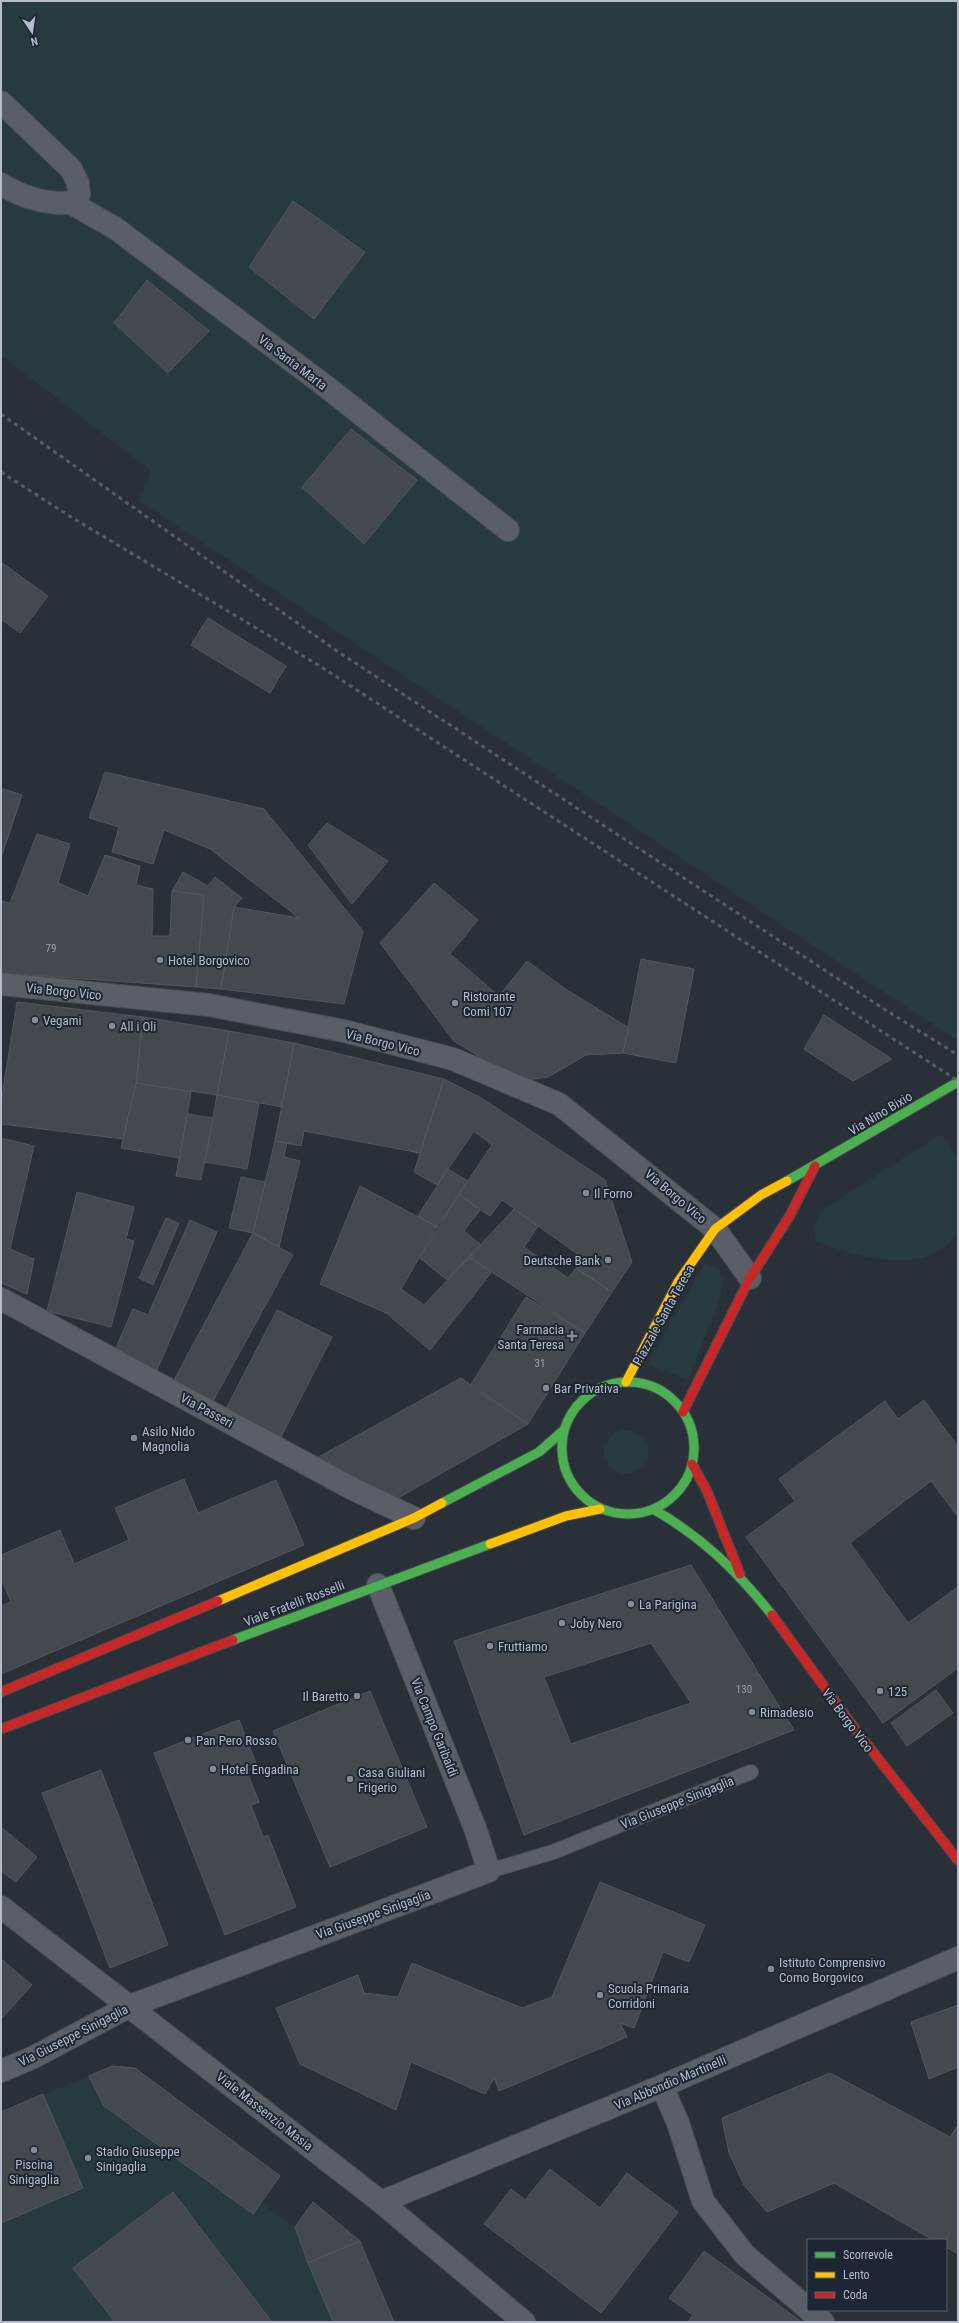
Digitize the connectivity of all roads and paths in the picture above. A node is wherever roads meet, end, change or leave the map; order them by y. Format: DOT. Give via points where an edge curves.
graph roads {
  1 [pos="1,102"];
  2 [pos="1,184"];
  3 [pos="71,203"];
  4 [pos="508,530"];
  5 [pos="2,988"];
  6 [pos="958,1082"];
  7 [pos="815,1166"];
  8 [pos="715,1229"];
  9 [pos="750,1278"];
  10 [pos="1,1300"];
  11 [pos="626,1382"];
  12 [pos="684,1412"];
  13 [pos="564,1430"];
  14 [pos="692,1464"];
  15 [pos="600,1509"];
  16 [pos="653,1509"];
  17 [pos="414,1518"];
  18 [pos="742,1577"];
  19 [pos="378,1585"];
  20 [pos="1,1692"];
  21 [pos="1,1729"];
  22 [pos="751,1772"];
  23 [pos="958,1860"];
  24 [pos="489,1871"];
  25 [pos="1,1906"];
  26 [pos="958,1958"];
  27 [pos="130,2006"];
  28 [pos="1,2071"];
  29 [pos="662,2086"];
  30 [pos="381,2202"];
  31 [pos="807,2309"];
  32 [pos="809,2311"];
  33 [pos="524,2322"];
  34 [pos="823,2322"];
  1 -- 3 [label="street" via="72,170 78,183 79,195"];
  2 -- 3 [label="street" via="12,191 51,204"];
  3 -- 4 [label="street, Via Santa Marta" via="134,242 324,385"];
  5 -- 8 [label="street, Via Borgo Vico" via="209,1006 344,1031 453,1059 559,1104"];
  6 -- 7 [label="main road, Via Nino Bixio"];
  7 -- 8 [label="main road, Piazzale Santa Teresa" via="761,1195"];
  7 -- 9 [label="main road" via="789,1217"];
  8 -- 9 [label="street"];
  8 -- 11 [label="main road, Piazzale Santa Teresa" via="678,1282"];
  9 -- 12 [label="main road"];
  10 -- 17 [label="street, Via Passeri" via="351,1488"];
  11 -- 12 [label="main road" via="648,1385 668,1396"];
  11 -- 13 [label="main road" via="605,1386 587,1396 572,1412"];
  12 -- 14 [label="main road" via="693,1440"];
  13 -- 15 [label="main road" via="561,1454 567,1477 580,1495"];
  13 -- 17 [label="main road" via="539,1452"];
  14 -- 16 [label="main road" via="679,1492"];
  14 -- 18 [label="main road, Via Borgo Vico" via="713,1503"];
  15 -- 16 [label="main road" via="636,1515"];
  15 -- 19 [label="main road, Viale Fratelli Rosselli" via="566,1516"];
  16 -- 18 [label="main road, Via Borgo Vico" via="676,1520"];
  17 -- 20 [label="main road"];
  18 -- 23 [label="main road, Via Borgo Vico" via="882,1765"];
  19 -- 21 [label="main road, Viale Fratelli Rosselli"];
  19 -- 24 [label="street, Via Campo Garibaldi" via="475,1828"];
  22 -- 24 [label="lane, Via Giuseppe Sinigaglia" via="553,1852"];
  24 -- 27 [label="street, Via Giuseppe Sinigaglia"];
  25 -- 27 [label="street, Viale Massenzio Masia"];
  26 -- 29 [label="street, Via Abbondio Martinelli"];
  27 -- 28 [label="street, Via Giuseppe Sinigaglia" via="32,2058"];
  27 -- 30 [label="street, Viale Massenzio Masia"];
  29 -- 30 [label="street, Via Abbondio Martinelli"];
  29 -- 31 [label="street" via="678,2123 703,2201 745,2255"];
  30 -- 33 [label="street, Viale Massenzio Masia"];
  32 -- 34 [label="street"];
}
